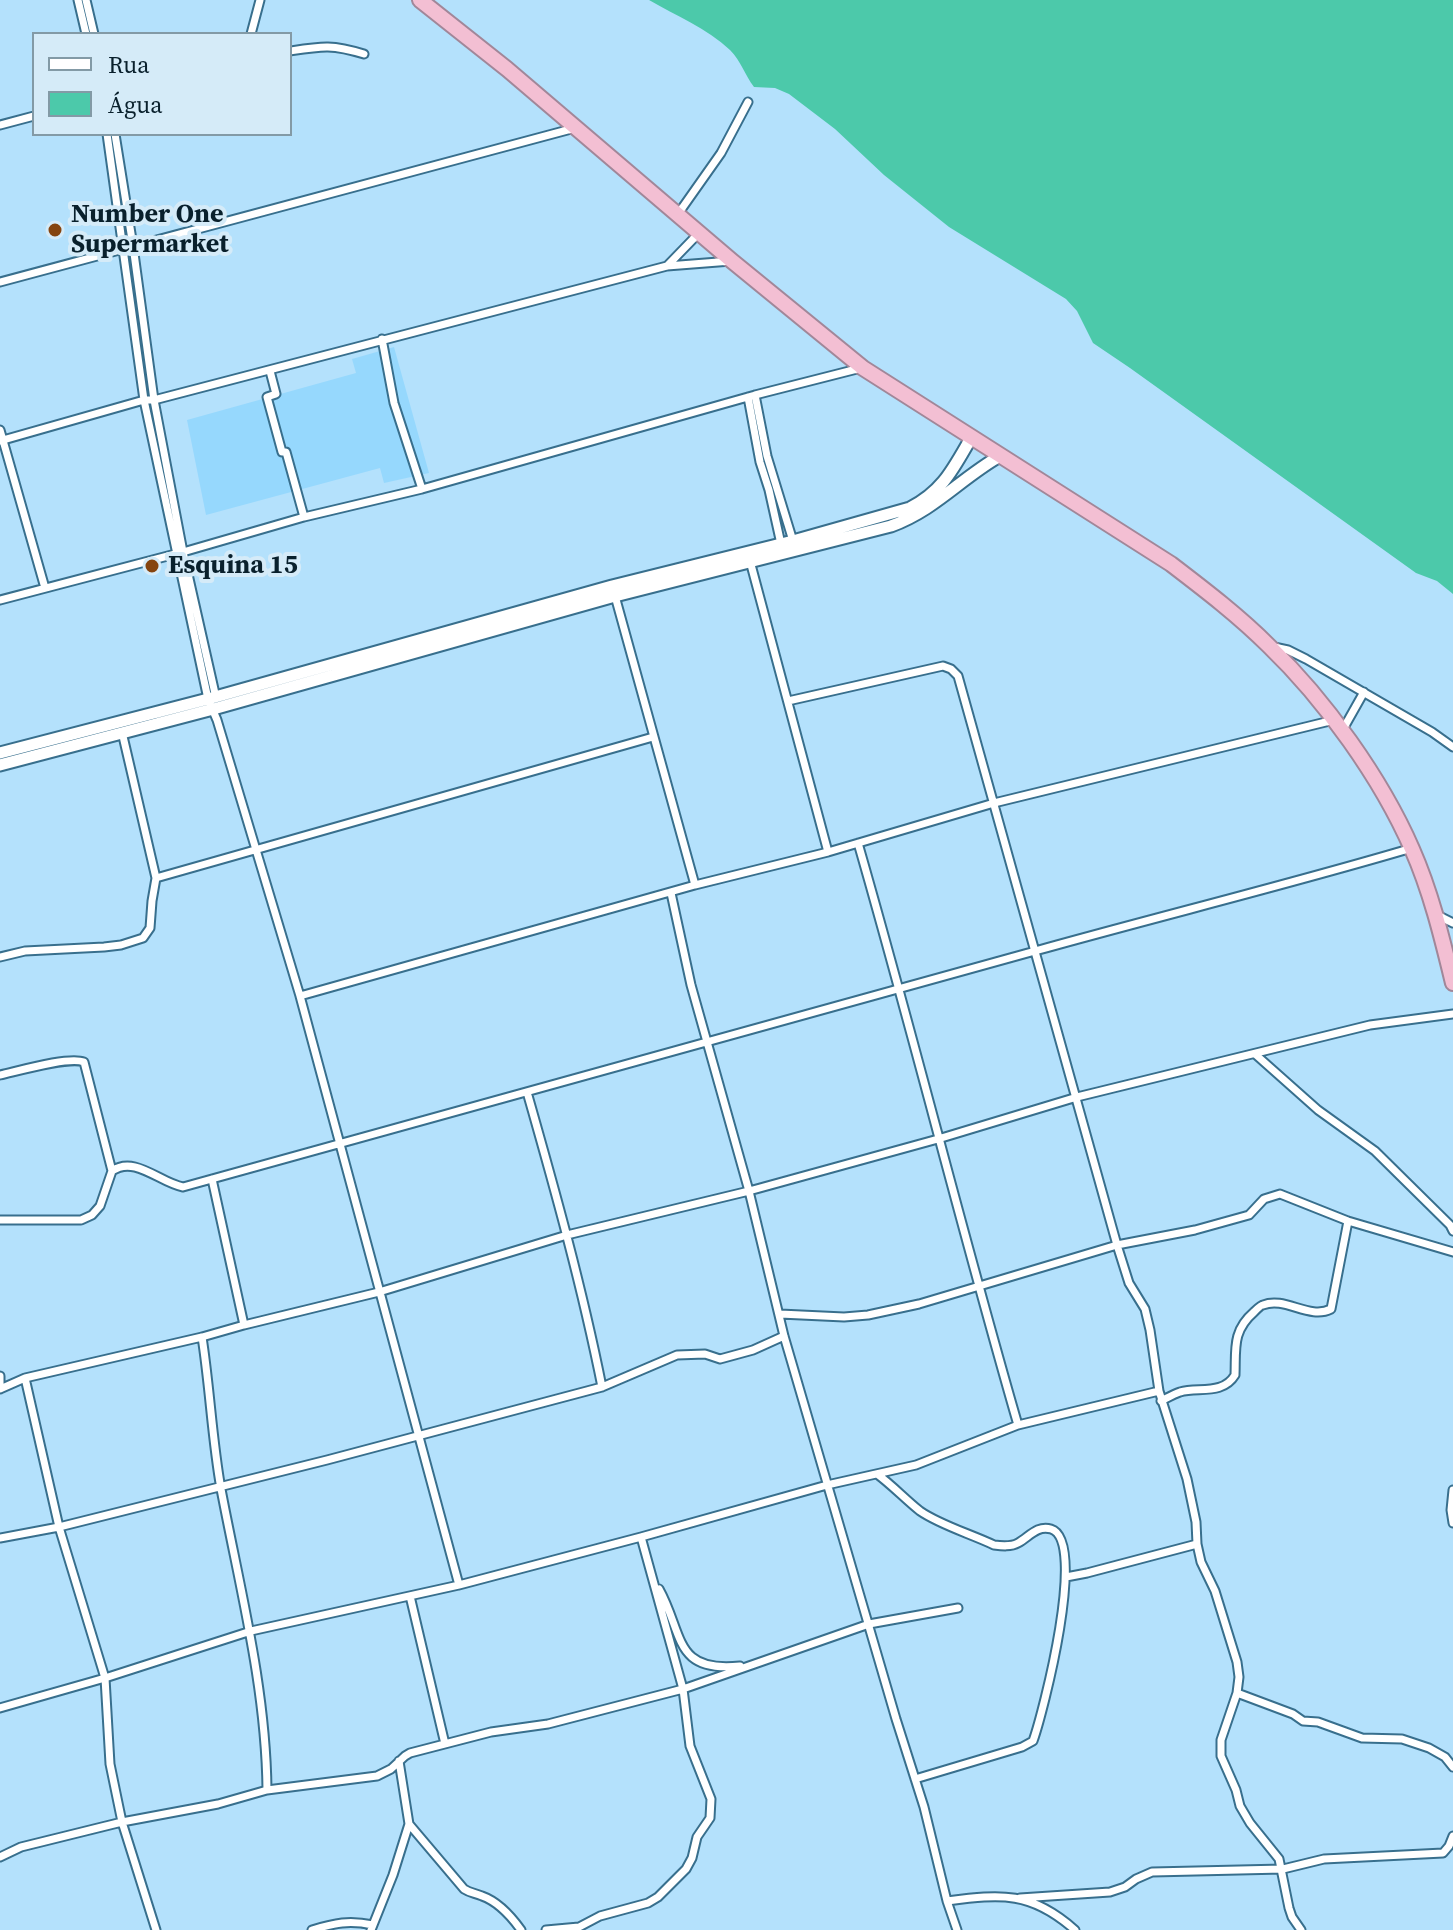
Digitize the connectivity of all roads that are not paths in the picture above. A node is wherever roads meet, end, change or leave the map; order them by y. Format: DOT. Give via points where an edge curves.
graph roads {
  1 [pos="78,0"];
  2 [pos="86,0"];
  3 [pos="260,0"];
  4 [pos="420,0"];
  5 [pos="86,32"];
  6 [pos="94,32"];
  7 [pos="252,32"];
  8 [pos="292,51"];
  9 [pos="364,54"];
  10 [pos="748,102"];
  11 [pos="32,117"];
  12 [pos="0,125"];
  13 [pos="575,128"];
  14 [pos="107,136"];
  15 [pos="115,136"];
  16 [pos="678,214"];
  17 [pos="699,233"];
  18 [pos="133,246"];
  19 [pos="124,248"];
  20 [pos="732,261"];
  21 [pos="667,266"];
  22 [pos="0,282"];
  23 [pos="382,339"];
  24 [pos="863,368"];
  25 [pos="270,371"];
  26 [pos="751,396"];
  27 [pos="144,400"];
  28 [pos="154,400"];
  29 [pos="0,430"];
  30 [pos="1,440"];
  31 [pos="974,440"];
  32 [pos="997,454"];
  33 [pos="768,474"];
  34 [pos="422,489"];
  35 [pos="304,517"];
  36 [pos="787,543"];
  37 [pos="180,553"];
  38 [pos="750,561"];
  39 [pos="45,588"];
  40 [pos="615,596"];
  41 [pos="0,600"];
  42 [pos="1270,646"];
  43 [pos="1364,692"];
  44 [pos="788,701"];
  45 [pos="214,707"];
  46 [pos="1338,726"];
  47 [pos="122,732"];
  48 [pos="653,737"];
  49 [pos="1453,747"];
  50 [pos="0,753"];
  51 [pos="0,765"];
  52 [pos="994,803"];
  53 [pos="858,843"];
  54 [pos="1412,848"];
  55 [pos="256,849"];
  56 [pos="828,852"];
  57 [pos="156,878"];
  58 [pos="695,885"];
  59 [pos="671,893"];
  60 [pos="1436,915"];
  61 [pos="1453,923"];
  62 [pos="1036,951"];
  63 [pos="0,957"];
  64 [pos="1453,983"];
  65 [pos="900,990"];
  66 [pos="300,996"];
  67 [pos="1453,1014"];
  68 [pos="707,1044"];
  69 [pos="1255,1054"];
  70 [pos="0,1075"];
  71 [pos="527,1092"];
  72 [pos="1077,1097"];
  73 [pos="938,1139"];
  74 [pos="339,1143"];
  75 [pos="112,1171"];
  76 [pos="212,1179"];
  77 [pos="749,1191"];
  78 [pos="0,1220"];
  79 [pos="1348,1221"];
  80 [pos="1453,1231"];
  81 [pos="567,1235"];
  82 [pos="1117,1245"];
  83 [pos="1453,1252"];
  84 [pos="978,1285"];
  85 [pos="379,1292"];
  86 [pos="780,1314"];
  87 [pos="244,1325"];
  88 [pos="784,1336"];
  89 [pos="202,1337"];
  90 [pos="0,1376"];
  91 [pos="25,1378"];
  92 [pos="602,1387"];
  93 [pos="0,1389"];
  94 [pos="1159,1391"];
  95 [pos="1161,1401"];
  96 [pos="1018,1425"];
  97 [pos="418,1436"];
  98 [pos="877,1474"];
  99 [pos="220,1485"];
  100 [pos="827,1485"];
  101 [pos="1453,1490"];
  102 [pos="1453,1523"];
  103 [pos="59,1527"];
  104 [pos="641,1537"];
  105 [pos="0,1538"];
  106 [pos="1197,1544"];
  107 [pos="1066,1577"];
  108 [pos="653,1580"];
  109 [pos="459,1585"];
  110 [pos="410,1596"];
  111 [pos="958,1608"];
  112 [pos="869,1624"];
  113 [pos="251,1631"];
  114 [pos="758,1664"];
  115 [pos="105,1678"];
  116 [pos="683,1689"];
  117 [pos="1237,1693"];
  118 [pos="0,1708"];
  119 [pos="445,1744"];
  120 [pos="399,1761"];
  121 [pos="1453,1767"];
  122 [pos="915,1779"];
  123 [pos="267,1790"];
  124 [pos="122,1822"];
  125 [pos="409,1824"];
  126 [pos="1453,1836"];
  127 [pos="0,1857"];
  128 [pos="1283,1869"];
  129 [pos="1020,1898"];
  130 [pos="947,1901"];
  131 [pos="372,1928"];
  132 [pos="156,1930"];
  133 [pos="312,1930"];
  134 [pos="521,1930"];
  135 [pos="546,1930"];
  136 [pos="957,1930"];
  137 [pos="1075,1930"];
  138 [pos="1301,1930"];
  1 -- 5 [label="street"];
  2 -- 6 [label="street"];
  3 -- 7 [label="street"];
  4 -- 13 [label="highway"];
  8 -- 9 [label="street" via="326,46"];
  10 -- 16 [label="street" via="721,153"];
  11 -- 12 [label="street"];
  13 -- 16 [label="highway"];
  13 -- 18 [label="street"];
  14 -- 19 [label="street"];
  15 -- 18 [label="street"];
  16 -- 17 [label="highway"];
  17 -- 20 [label="highway"];
  17 -- 21 [label="street"];
  18 -- 19 [label="street"];
  18 -- 28 [label="street"];
  19 -- 22 [label="street"];
  19 -- 27 [label="street"];
  20 -- 21 [label="street"];
  20 -- 24 [label="highway"];
  21 -- 23 [label="street"];
  23 -- 25 [label="street"];
  23 -- 34 [label="street" via="394,403"];
  24 -- 26 [label="street"];
  24 -- 31 [label="highway"];
  25 -- 28 [label="street"];
  25 -- 35 [label="street" via="276,394 267,397"];
  26 -- 33 [label="street"];
  26 -- 34 [label="street"];
  27 -- 28 [label="street"];
  27 -- 30 [label="street"];
  27 -- 37 [label="street"];
  28 -- 37 [label="street"];
  29 -- 30 [label="street"];
  30 -- 39 [label="street"];
  31 -- 32 [label="highway"];
  31 -- 36 [label="street" via="947,480 910,508"];
  32 -- 38 [label="street" via="906,521"];
  32 -- 42 [label="highway" via="1171,564"];
  33 -- 36 [label="street"];
  33 -- 36 [label="street"];
  34 -- 35 [label="street"];
  35 -- 37 [label="street"];
  36 -- 45 [label="street" via="612,586"];
  37 -- 39 [label="street"];
  37 -- 45 [label="street"];
  38 -- 40 [label="street"];
  38 -- 44 [label="street"];
  39 -- 41 [label="street"];
  40 -- 45 [label="street"];
  40 -- 48 [label="street"];
  42 -- 43 [label="street" via="1288,650"];
  42 -- 46 [label="highway"];
  43 -- 46 [label="street"];
  43 -- 49 [label="street"];
  44 -- 52 [label="street" via="943,666 951,669 958,676"];
  44 -- 56 [label="street"];
  45 -- 47 [label="street"];
  45 -- 50 [label="street"];
  45 -- 55 [label="street"];
  46 -- 52 [label="street"];
  46 -- 54 [label="highway"];
  47 -- 51 [label="street"];
  47 -- 57 [label="street"];
  48 -- 55 [label="street"];
  48 -- 58 [label="street"];
  52 -- 53 [label="street"];
  52 -- 62 [label="street"];
  53 -- 56 [label="street"];
  53 -- 65 [label="street"];
  54 -- 60 [label="highway"];
  54 -- 62 [label="street"];
  55 -- 57 [label="street"];
  55 -- 66 [label="street"];
  56 -- 58 [label="street"];
  57 -- 63 [label="street" via="150,928 143,938 121,945"];
  58 -- 59 [label="street"];
  59 -- 66 [label="street"];
  59 -- 68 [label="street"];
  60 -- 61 [label="street"];
  60 -- 64 [label="highway"];
  62 -- 65 [label="street"];
  62 -- 72 [label="street"];
  65 -- 68 [label="street"];
  65 -- 73 [label="street"];
  66 -- 74 [label="street"];
  67 -- 69 [label="street" via="1370,1025"];
  68 -- 71 [label="street"];
  68 -- 77 [label="street"];
  69 -- 72 [label="street"];
  69 -- 80 [label="street" via="1375,1151"];
  70 -- 75 [label="street" via="84,1062"];
  71 -- 74 [label="street"];
  71 -- 81 [label="street"];
  72 -- 73 [label="street"];
  72 -- 82 [label="street"];
  73 -- 77 [label="street"];
  73 -- 84 [label="street"];
  74 -- 76 [label="street"];
  74 -- 85 [label="street"];
  75 -- 76 [label="street" via="127,1165 183,1187"];
  75 -- 78 [label="street" via="100,1206 81,1220"];
  76 -- 87 [label="street"];
  77 -- 81 [label="street"];
  77 -- 86 [label="street"];
  79 -- 82 [label="street" via="1280,1194 1264,1199 1249,1215"];
  79 -- 83 [label="street"];
  79 -- 95 [label="street" via="1331,1309 1262,1305 1236,1336 1232,1380"];
  81 -- 85 [label="street"];
  81 -- 92 [label="street"];
  82 -- 84 [label="street"];
  82 -- 94 [label="street" via="1129,1283 1145,1309"];
  84 -- 86 [label="street" via="868,1315"];
  84 -- 96 [label="street"];
  85 -- 87 [label="street"];
  85 -- 97 [label="street"];
  86 -- 88 [label="street"];
  87 -- 89 [label="street"];
  88 -- 92 [label="street" via="720,1359 677,1355"];
  88 -- 100 [label="street"];
  89 -- 91 [label="street"];
  89 -- 99 [label="street"];
  90 -- 93 [label="street"];
  91 -- 93 [label="street"];
  91 -- 103 [label="street"];
  92 -- 97 [label="street"];
  94 -- 95 [label="street"];
  94 -- 96 [label="street"];
  95 -- 106 [label="street" via="1187,1479"];
  96 -- 98 [label="street" via="916,1465"];
  97 -- 99 [label="street"];
  97 -- 109 [label="street"];
  98 -- 100 [label="street"];
  98 -- 107 [label="street" via="934,1519 994,1545 1016,1544 1038,1529 1055,1530"];
  99 -- 103 [label="street"];
  99 -- 113 [label="street"];
  100 -- 104 [label="street"];
  100 -- 112 [label="street"];
  101 -- 102 [label="street"];
  103 -- 105 [label="street"];
  103 -- 115 [label="street"];
  104 -- 108 [label="street"];
  104 -- 109 [label="street"];
  106 -- 107 [label="street"];
  106 -- 117 [label="street" via="1237,1662"];
  107 -- 122 [label="street" via="1059,1637 1033,1741"];
  108 -- 114 [label="street" via="685,1651 696,1661 712,1667"];
  108 -- 116 [label="street"];
  109 -- 110 [label="street"];
  110 -- 113 [label="street"];
  110 -- 119 [label="street"];
  111 -- 112 [label="street"];
  112 -- 114 [label="street"];
  112 -- 122 [label="street"];
  113 -- 115 [label="street"];
  113 -- 123 [label="street"];
  114 -- 116 [label="street"];
  115 -- 118 [label="street"];
  115 -- 124 [label="street" via="110,1764"];
  116 -- 119 [label="street"];
  116 -- 135 [label="street" via="690,1746 711,1799 710,1818 686,1869 653,1901 579,1927"];
  117 -- 121 [label="street" via="1362,1738 1402,1739 1429,1748"];
  117 -- 128 [label="street" via="1221,1756 1240,1806"];
  119 -- 120 [label="street"];
  120 -- 123 [label="street" via="377,1776"];
  120 -- 125 [label="street"];
  122 -- 130 [label="street"];
  123 -- 124 [label="street"];
  124 -- 127 [label="street"];
  124 -- 132 [label="street"];
  125 -- 131 [label="street"];
  125 -- 134 [label="street" via="464,1889 501,1906"];
  126 -- 128 [label="street" via="1443,1853 1324,1859"];
  128 -- 129 [label="street" via="1152,1872 1110,1892"];
  128 -- 138 [label="street" via="1289,1908"];
  129 -- 130 [label="street"];
  129 -- 137 [label="street" via="1050,1910"];
  130 -- 136 [label="street"];
  131 -- 133 [label="street" via="355,1921"];
}
